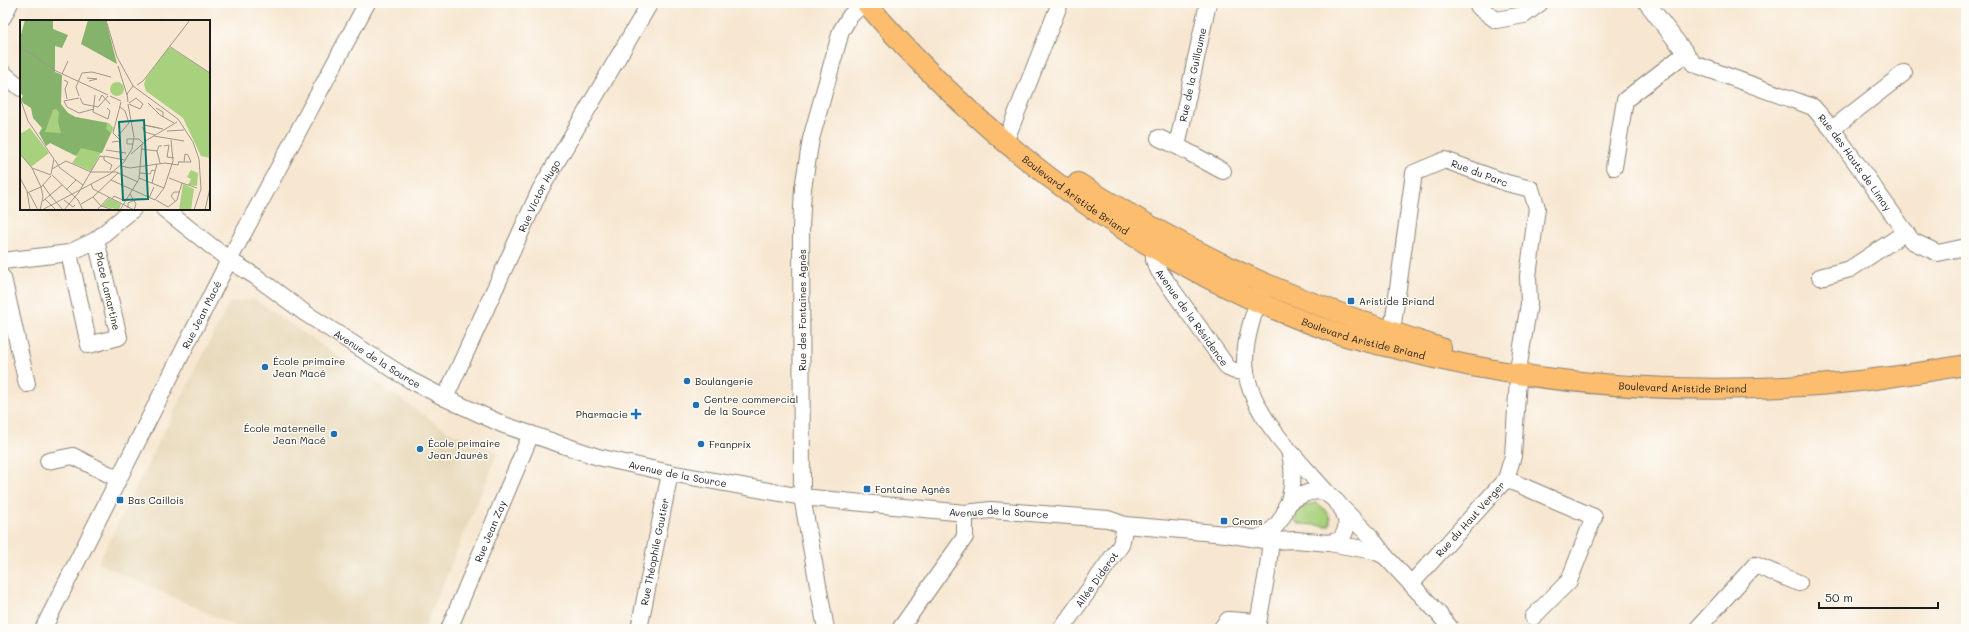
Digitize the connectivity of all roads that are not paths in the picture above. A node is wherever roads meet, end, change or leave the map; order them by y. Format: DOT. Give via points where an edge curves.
graph roads {
  1 [pos="10,3"];
  2 [pos="367,3"];
  3 [pos="650,3"];
  4 [pos="865,3"];
  5 [pos="880,3"];
  6 [pos="1060,3"];
  7 [pos="1208,3"];
  8 [pos="1476,3"];
  9 [pos="1540,3"];
  10 [pos="1647,3"];
  11 [pos="3,16"];
  12 [pos="1686,54"];
  13 [pos="3,73"];
  14 [pos="1904,73"];
  15 [pos="20,87"];
  16 [pos="1832,129"];
  17 [pos="1008,137"];
  18 [pos="1159,138"];
  19 [pos="1177,146"];
  20 [pos="1614,167"];
  21 [pos="1223,171"];
  22 [pos="132,210"];
  23 [pos="165,210"];
  24 [pos="1906,232"];
  25 [pos="96,240"];
  26 [pos="1966,247"];
  27 [pos="1154,249"];
  28 [pos="69,253"];
  29 [pos="229,260"];
  30 [pos="3,261"];
  31 [pos="1820,277"];
  32 [pos="3,278"];
  33 [pos="1262,292"];
  34 [pos="1392,331"];
  35 [pos="1966,356"];
  36 [pos="1966,365"];
  37 [pos="1519,369"];
  38 [pos="1246,371"];
  39 [pos="27,384"];
  40 [pos="445,398"];
  41 [pos="531,434"];
  42 [pos="1288,447"];
  43 [pos="48,461"];
  44 [pos="670,473"];
  45 [pos="118,479"];
  46 [pos="1506,479"];
  47 [pos="1329,495"];
  48 [pos="802,497"];
  49 [pos="1342,508"];
  50 [pos="1285,510"];
  51 [pos="965,513"];
  52 [pos="1125,526"];
  53 [pos="1266,536"];
  54 [pos="1296,540"];
  55 [pos="1328,543"];
  56 [pos="1386,556"];
  57 [pos="1799,583"];
  58 [pos="1412,584"];
  59 [pos="1533,617"];
  60 [pos="1258,625"];
  61 [pos="43,629"];
  62 [pos="449,629"];
  63 [pos="639,629"];
  64 [pos="826,629"];
  65 [pos="900,629"];
  66 [pos="1061,629"];
  67 [pos="1221,629"];
  68 [pos="1451,629"];
  69 [pos="1697,629"];
  1 -- 11 [label="street"];
  2 -- 29 [label="street, Rue Jean Macé"];
  3 -- 40 [label="street, Rue Victor Hugo" via="540,190"];
  4 -- 17 [label="main road, Boulevard Aristide Briand" via="935,79"];
  4 -- 48 [label="street, Rue des Fontaines Agnès" via="850,16 841,31 806,165 801,228"];
  5 -- 17 [label="main road, Boulevard Aristide Briand" via="951,81"];
  6 -- 17 [label="street"];
  7 -- 19 [label="street, Rue de la Guillaume"];
  8 -- 9 [label="street" via="1496,20 1524,15"];
  10 -- 12 [label="street, Rue des Hauts de Limay"];
  12 -- 16 [label="street, Rue des Hauts de Limay" via="1694,64 1814,107"];
  12 -- 20 [label="street" via="1626,100"];
  13 -- 15 [label="street"];
  14 -- 16 [label="street"];
  16 -- 24 [label="street, Rue des Hauts de Limay"];
  17 -- 27 [label="main road, Boulevard Aristide Briand" via="1062,186"];
  17 -- 33 [label="main road, Boulevard Aristide Briand" via="1106,200 1198,250"];
  18 -- 19 [label="street"];
  19 -- 21 [label="street"];
  22 -- 25 [label="street"];
  23 -- 29 [label="street, Avenue de la Source"];
  24 -- 26 [label="street, Rue des Hauts de Limay" via="1912,241 1938,252"];
  24 -- 31 [label="street" via="1850,269"];
  25 -- 28 [label="street"];
  25 -- 28 [label="street, Place Lamartine" via="119,337 89,345"];
  27 -- 33 [label="main road, Boulevard Aristide Briand" via="1223,286"];
  27 -- 38 [label="street, Avenue de la Résidence" via="1154,260 1159,271 1228,368"];
  28 -- 30 [label="street"];
  29 -- 40 [label="street, Avenue de la Source" via="410,380"];
  29 -- 45 [label="street, Rue Jean Macé"];
  32 -- 39 [label="street"];
  33 -- 34 [label="main road, Boulevard Aristide Briand"];
  33 -- 37 [label="main road, Boulevard Aristide Briand" via="1346,336 1461,364"];
  33 -- 38 [label="street, Avenue de la Résidence" via="1246,352"];
  34 -- 37 [label="main road, Boulevard Aristide Briand"];
  34 -- 37 [label="street, Rue du Parc" via="1414,172 1445,160 1531,189 1537,208 1528,276 1529,304"];
  35 -- 37 [label="main road, Boulevard Aristide Briand" via="1828,374 1756,379 1667,378"];
  36 -- 37 [label="main road, Boulevard Aristide Briand" via="1835,384 1741,389 1618,385"];
  37 -- 46 [label="street, Rue du Haut Verger" via="1513,456"];
  38 -- 42 [label="street, Avenue de la Résidence" via="1260,410"];
  40 -- 41 [label="street, Avenue de la Source" via="504,425"];
  41 -- 44 [label="street, Avenue de la Source" via="598,457"];
  41 -- 62 [label="street, Rue Jean Zay"];
  42 -- 47 [label="street, Avenue de la Résidence"];
  42 -- 50 [label="street, Avenue de la Résidence" via="1294,476"];
  43 -- 45 [label="street" via="73,456"];
  44 -- 48 [label="street, Avenue de la Source"];
  44 -- 63 [label="street, Rue Théophile Gautier"];
  45 -- 61 [label="street, Rue Jean Macé"];
  46 -- 58 [label="street, Rue du Haut Verger"];
  46 -- 59 [label="street" via="1594,517 1569,581"];
  47 -- 49 [label="street"];
  47 -- 50 [label="street" via="1320,492 1307,493 1294,500"];
  48 -- 51 [label="street, Avenue de la Source"];
  48 -- 64 [label="street, Rue des Fontaines Agnès"];
  49 -- 55 [label="street" via="1346,530 1340,540"];
  49 -- 56 [label="street"];
  50 -- 53 [label="street" via="1278,524"];
  50 -- 54 [label="street" via="1282,523 1285,531"];
  51 -- 52 [label="street, Avenue de la Source" via="999,510 1108,519"];
  51 -- 65 [label="street" via="965,537"];
  52 -- 53 [label="street, Avenue de la Source"];
  52 -- 66 [label="street, Allée Diderot" via="1120,545"];
  53 -- 54 [label="street, Avenue de la Source"];
  53 -- 60 [label="street"];
  54 -- 55 [label="street, Avenue de la Source"];
  55 -- 56 [label="street" via="1374,551"];
  56 -- 58 [label="street"];
  57 -- 69 [label="street" via="1755,565"];
  58 -- 68 [label="street"];
  60 -- 67 [label="street" via="1228,620"];
}
